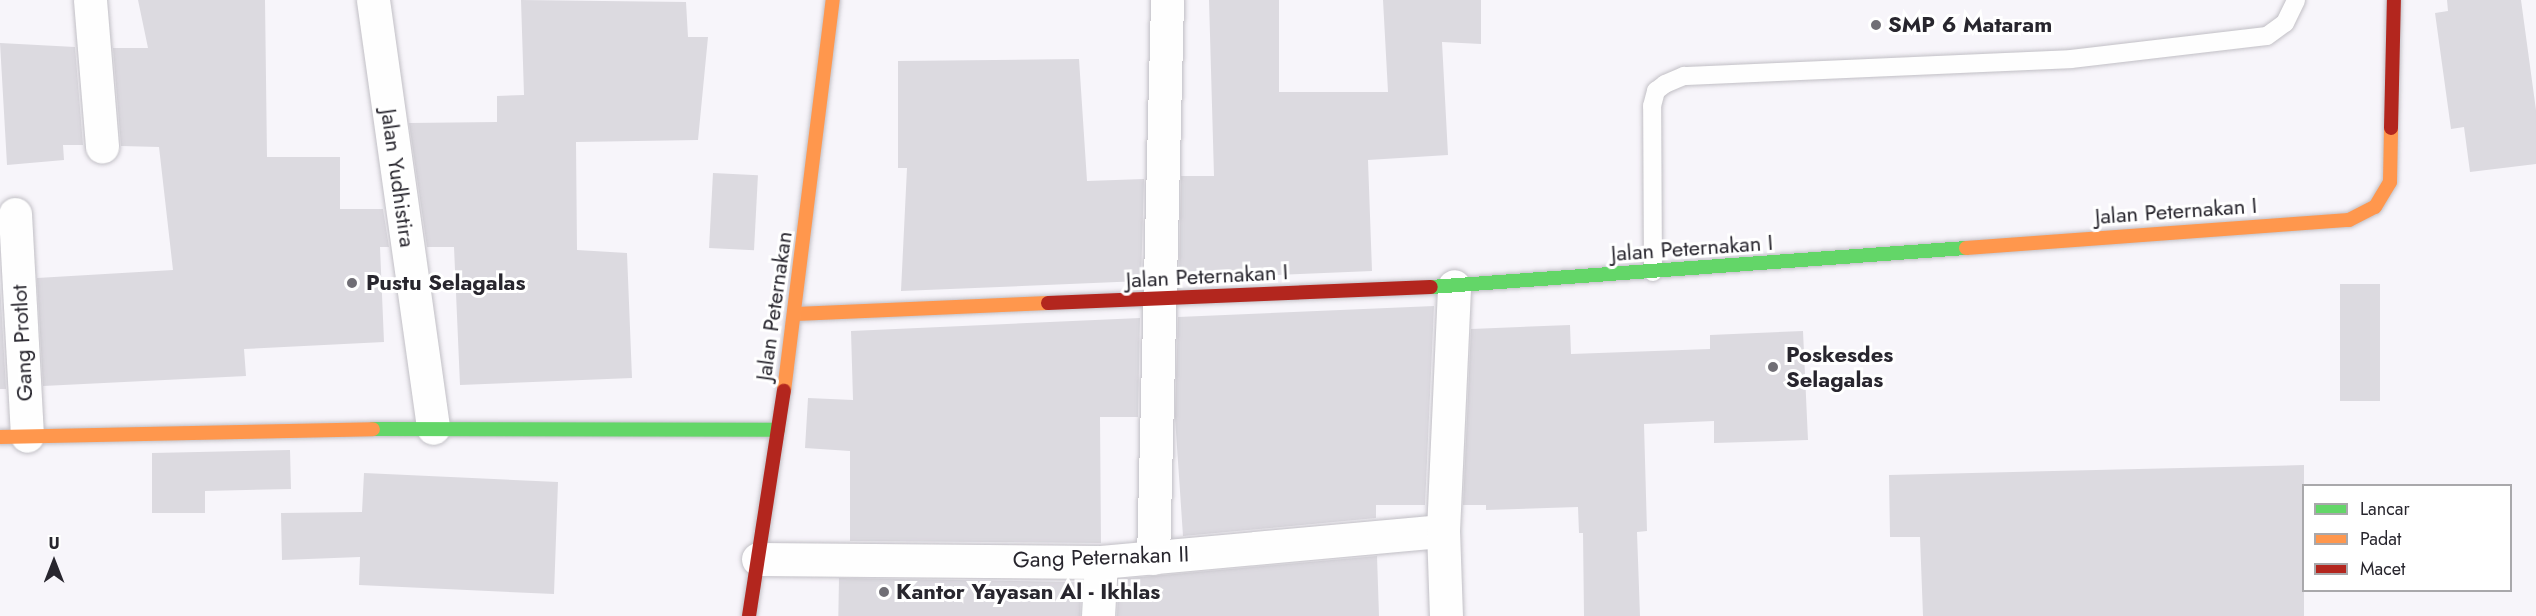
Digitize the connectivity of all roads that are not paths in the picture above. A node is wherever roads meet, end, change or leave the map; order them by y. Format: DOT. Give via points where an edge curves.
graph roads {
  1 [pos="90,0"];
  2 [pos="373,0"];
  3 [pos="833,0"];
  4 [pos="1167,0"];
  5 [pos="2296,0"];
  6 [pos="2394,0"];
  7 [pos="102,147"];
  8 [pos="15,214"];
  9 [pos="1653,272"];
  10 [pos="1454,286"];
  11 [pos="1160,299"];
  12 [pos="796,314"];
  13 [pos="433,428"];
  14 [pos="778,430"];
  15 [pos="14,436"];
  16 [pos="1443,531"];
  17 [pos="1153,558"];
  18 [pos="758,559"];
  19 [pos="1101,562"];
  20 [pos="749,616"];
  21 [pos="1098,616"];
  22 [pos="1446,616"];
  1 -- 7 [label="street"];
  2 -- 13 [label="street, Jalan Yudhistira"];
  3 -- 12 [label="street, Jalan Peternakan"];
  4 -- 11 [label="street"];
  5 -- 9 [label="lane" via="2285,23 2267,36 2071,59 1684,76 1665,84 1656,91 1652,106"];
  6 -- 9 [label="street, Jalan Peternakan I" via="2390,182 2380,202 2363,216"];
  8 -- 15 [label="street, Gang Protlot"];
  9 -- 10 [label="street, Jalan Peternakan I"];
  10 -- 11 [label="street, Jalan Peternakan I"];
  10 -- 16 [label="street"];
  11 -- 12 [label="street, Jalan Peternakan I"];
  11 -- 17 [label="street"];
  12 -- 14 [label="street, Jalan Peternakan"];
  13 -- 14 [label="street"];
  13 -- 15 [label="street"];
  14 -- 18 [label="street, Jalan Peternakan"];
  16 -- 17 [label="street, Gang Peternakan II"];
  16 -- 22 [label="street"];
  17 -- 19 [label="street, Gang Peternakan II"];
  18 -- 19 [label="street, Gang Peternakan II"];
  18 -- 20 [label="street, Jalan Peternakan"];
  19 -- 21 [label="street"];
}
